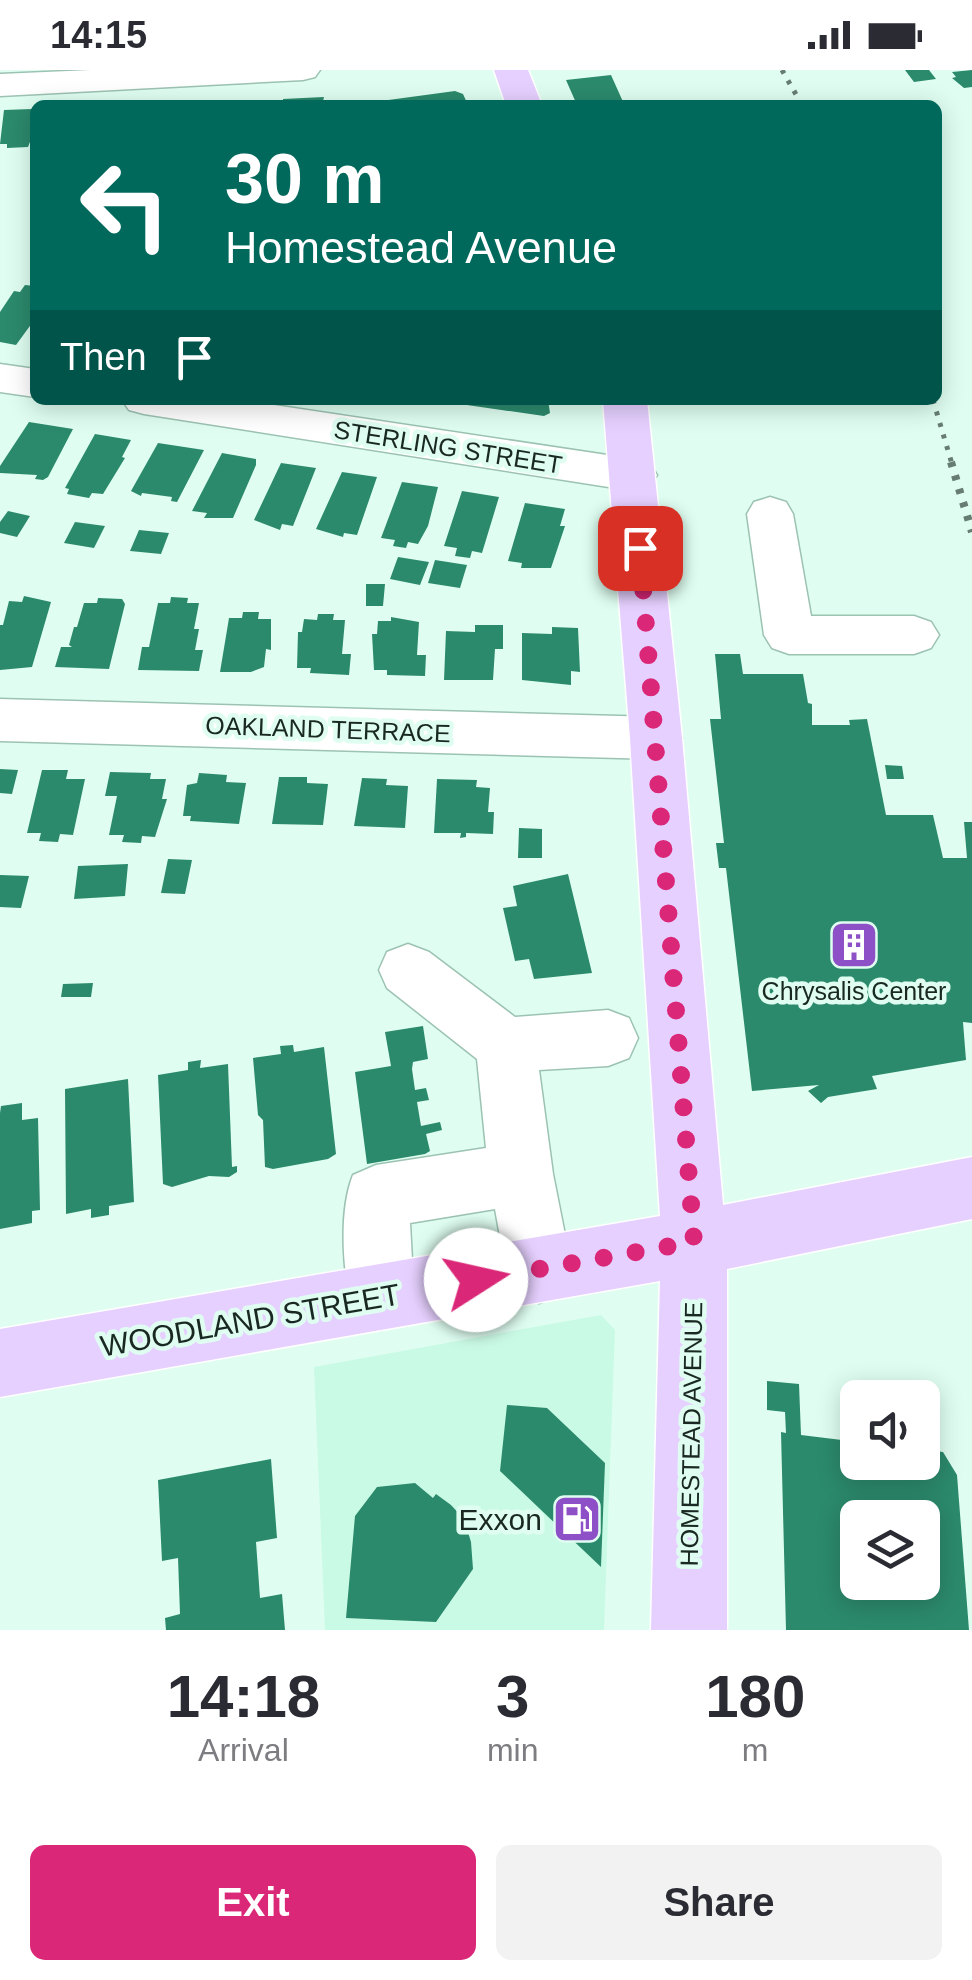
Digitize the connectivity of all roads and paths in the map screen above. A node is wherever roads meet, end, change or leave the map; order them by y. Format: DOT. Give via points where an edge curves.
graph roads {
  1 [pos="303,70"];
  2 [pos="511,70"];
  3 [pos="0,86"];
  4 [pos="522,100"];
  5 [pos="0,378"];
  6 [pos="30,382"];
  7 [pos="177,405"];
  8 [pos="626,405"];
  9 [pos="634,475"];
  10 [pos="770,514"];
  11 [pos="914,635"];
  12 [pos="0,720"];
  13 [pos="656,738"];
  14 [pos="408,970"];
  15 [pos="608,1038"];
  16 [pos="505,1045"];
  17 [pos="520,1174"];
  18 [pos="972,1188"];
  19 [pos="694,1242"];
  20 [pos="539,1270"];
  21 [pos="381,1297"];
  22 [pos="0,1363"];
  23 [pos="689,1630"];
  1 -- 3 [label="street"];
  2 -- 4 [label="main road"];
  5 -- 6 [label="street"];
  7 -- 9 [label="street, STERLING STREET"];
  8 -- 9 [label="main road, HOMESTEAD AVENUE"];
  9 -- 13 [label="main road, HOMESTEAD AVENUE"];
  10 -- 11 [label="street" via="789,635"];
  12 -- 13 [label="street, OAKLAND TERRACE"];
  13 -- 19 [label="main road, HOMESTEAD AVENUE"];
  14 -- 16 [label="street"];
  15 -- 16 [label="street"];
  16 -- 17 [label="street"];
  17 -- 20 [label="street"];
  17 -- 21 [label="street" via="376,1197"];
  18 -- 19 [label="main road, WOODLAND STREET"];
  19 -- 20 [label="main road, WOODLAND STREET"];
  19 -- 23 [label="main road, HOMESTEAD AVENUE"];
  20 -- 21 [label="main road, WOODLAND STREET"];
  21 -- 22 [label="main road, WOODLAND STREET"];
}
